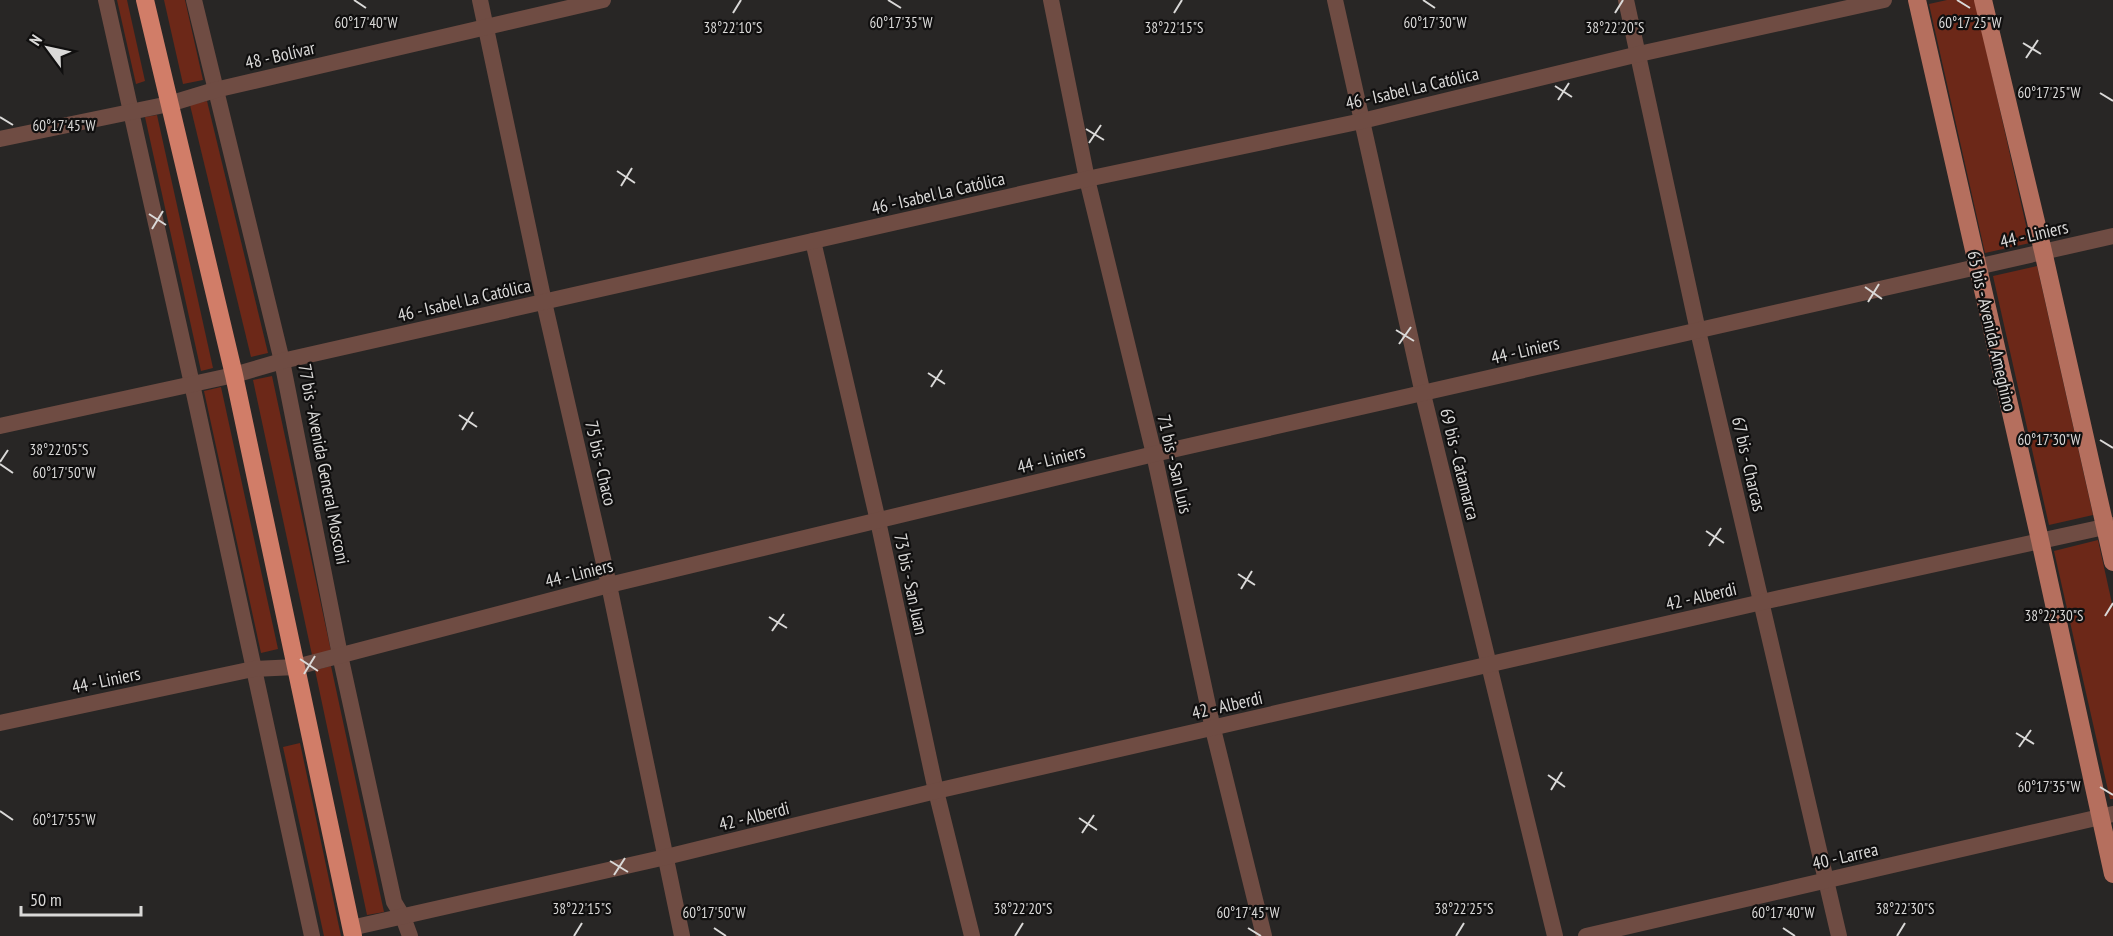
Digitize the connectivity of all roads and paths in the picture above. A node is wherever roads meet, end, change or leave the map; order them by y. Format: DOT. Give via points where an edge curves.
graph roads {
  1 [pos="106,0"];
  2 [pos="145,0"];
  3 [pos="194,0"];
  4 [pos="480,0"];
  5 [pos="603,0"];
  6 [pos="1051,0"];
  7 [pos="1335,0"];
  8 [pos="1626,0"];
  9 [pos="1884,0"];
  10 [pos="1917,0"];
  11 [pos="1983,0"];
  12 [pos="487,27"];
  13 [pos="1639,54"];
  14 [pos="215,90"];
  15 [pos="169,104"];
  16 [pos="132,112"];
  17 [pos="1362,121"];
  18 [pos="0,139"];
  19 [pos="1087,179"];
  20 [pos="2113,236"];
  21 [pos="813,241"];
  22 [pos="2043,251"];
  23 [pos="1978,267"];
  24 [pos="544,302"];
  25 [pos="1698,331"];
  26 [pos="282,361"];
  27 [pos="234,375"];
  28 [pos="192,384"];
  29 [pos="1423,394"];
  30 [pos="0,426"];
  31 [pos="1154,454"];
  32 [pos="878,521"];
  33 [pos="2109,526"];
  34 [pos="2040,540"];
  35 [pos="2113,562"];
  36 [pos="609,585"];
  37 [pos="1762,602"];
  38 [pos="340,655"];
  39 [pos="1488,666"];
  40 [pos="296,667"];
  41 [pos="254,669"];
  42 [pos="0,723"];
  43 [pos="1213,729"];
  44 [pos="936,791"];
  45 [pos="2106,815"];
  46 [pos="666,857"];
  47 [pos="2113,874"];
  48 [pos="1827,880"];
  49 [pos="404,917"];
  50 [pos="352,932"];
  51 [pos="307,935"];
  52 [pos="410,936"];
  53 [pos="682,936"];
  54 [pos="972,936"];
  55 [pos="1264,936"];
  56 [pos="1555,936"];
  57 [pos="1586,936"];
  58 [pos="1839,936"];
  1 -- 16 [label="street"];
  2 -- 15 [label="highway"];
  3 -- 14 [label="street, 77 bis - Avenida General Mosconi"];
  4 -- 12 [label="street, 75 bis - Chaco"];
  5 -- 12 [label="street, 48 - Bolívar"];
  6 -- 19 [label="street, 71 bis - San Luis"];
  7 -- 17 [label="street, 69 bis - Catamarca"];
  8 -- 13 [label="street, 67 bis - Charcas"];
  9 -- 13 [label="street, 46 - Isabel La Católica"];
  10 -- 23 [label="main road, 65 bis - Avenida Ameghino"];
  11 -- 22 [label="main road"];
  12 -- 14 [label="street, 48 - Bolívar"];
  12 -- 24 [label="street, 75 bis - Chaco"];
  13 -- 17 [label="street, 46 - Isabel La Católica"];
  13 -- 25 [label="street, 67 bis - Charcas"];
  14 -- 15 [label="street, 48 - Bolívar"];
  14 -- 26 [label="street, 77 bis - Avenida General Mosconi"];
  15 -- 16 [label="street, 48 - Bolívar"];
  15 -- 27 [label="highway"];
  16 -- 18 [label="street, 48 - Bolívar"];
  16 -- 28 [label="street"];
  17 -- 19 [label="street, 46 - Isabel La Católica"];
  17 -- 29 [label="street, 69 bis - Catamarca"];
  19 -- 21 [label="street, 46 - Isabel La Católica"];
  19 -- 31 [label="street, 71 bis - San Luis"];
  20 -- 22 [label="street, 44 - Liniers"];
  21 -- 24 [label="street, 46 - Isabel La Católica"];
  21 -- 32 [label="street, 73 bis - San Juan"];
  22 -- 23 [label="street, 44 - Liniers"];
  22 -- 33 [label="main road"];
  23 -- 25 [label="street, 44 - Liniers"];
  23 -- 34 [label="main road, 65 bis - Avenida Ameghino"];
  24 -- 26 [label="street, 46 - Isabel La Católica"];
  24 -- 36 [label="street, 75 bis - Chaco"];
  25 -- 29 [label="street, 44 - Liniers"];
  25 -- 37 [label="street, 67 bis - Charcas"];
  26 -- 27 [label="street, 46 - Isabel La Católica"];
  26 -- 38 [label="street, 77 bis - Avenida General Mosconi"];
  27 -- 28 [label="street, 46 - Isabel La Católica"];
  27 -- 40 [label="highway"];
  28 -- 30 [label="street, 46 - Isabel La Católica"];
  28 -- 41 [label="street"];
  29 -- 31 [label="street, 44 - Liniers"];
  29 -- 39 [label="street, 69 bis - Catamarca"];
  31 -- 32 [label="street, 44 - Liniers"];
  31 -- 43 [label="street, 71 bis - San Luis"];
  32 -- 36 [label="street, 44 - Liniers"];
  32 -- 44 [label="street, 73 bis - San Juan"];
  33 -- 34 [label="street, 42 - Alberdi"];
  33 -- 35 [label="main road"];
  34 -- 37 [label="street, 42 - Alberdi"];
  34 -- 45 [label="main road, 65 bis - Avenida Ameghino"];
  36 -- 38 [label="street, 44 - Liniers"];
  36 -- 46 [label="street, 75 bis - Chaco"];
  37 -- 39 [label="street, 42 - Alberdi"];
  37 -- 48 [label="street, 67 bis - Charcas"];
  38 -- 40 [label="street, 44 - Liniers"];
  38 -- 49 [label="street, 77 bis - Avenida General Mosconi" via="394,902"];
  39 -- 43 [label="street, 42 - Alberdi"];
  39 -- 56 [label="street, 69 bis - Catamarca"];
  40 -- 41 [label="street, 44 - Liniers"];
  40 -- 50 [label="highway"];
  41 -- 42 [label="street, 44 - Liniers"];
  41 -- 51 [label="street"];
  43 -- 44 [label="street, 42 - Alberdi"];
  43 -- 55 [label="street, 71 bis - San Luis"];
  44 -- 46 [label="street, 42 - Alberdi"];
  44 -- 54 [label="street, 73 bis - San Juan"];
  45 -- 47 [label="main road, 65 bis - Avenida Ameghino"];
  45 -- 48 [label="street, 40 - Larrea"];
  46 -- 49 [label="street, 42 - Alberdi"];
  46 -- 53 [label="street, 75 bis - Chaco"];
  48 -- 57 [label="street, 40 - Larrea"];
  48 -- 58 [label="street, 67 bis - Charcas"];
  49 -- 50 [label="street, 42 - Alberdi"];
  49 -- 52 [label="street, 77 bis - Avenida General Mosconi"];
}
